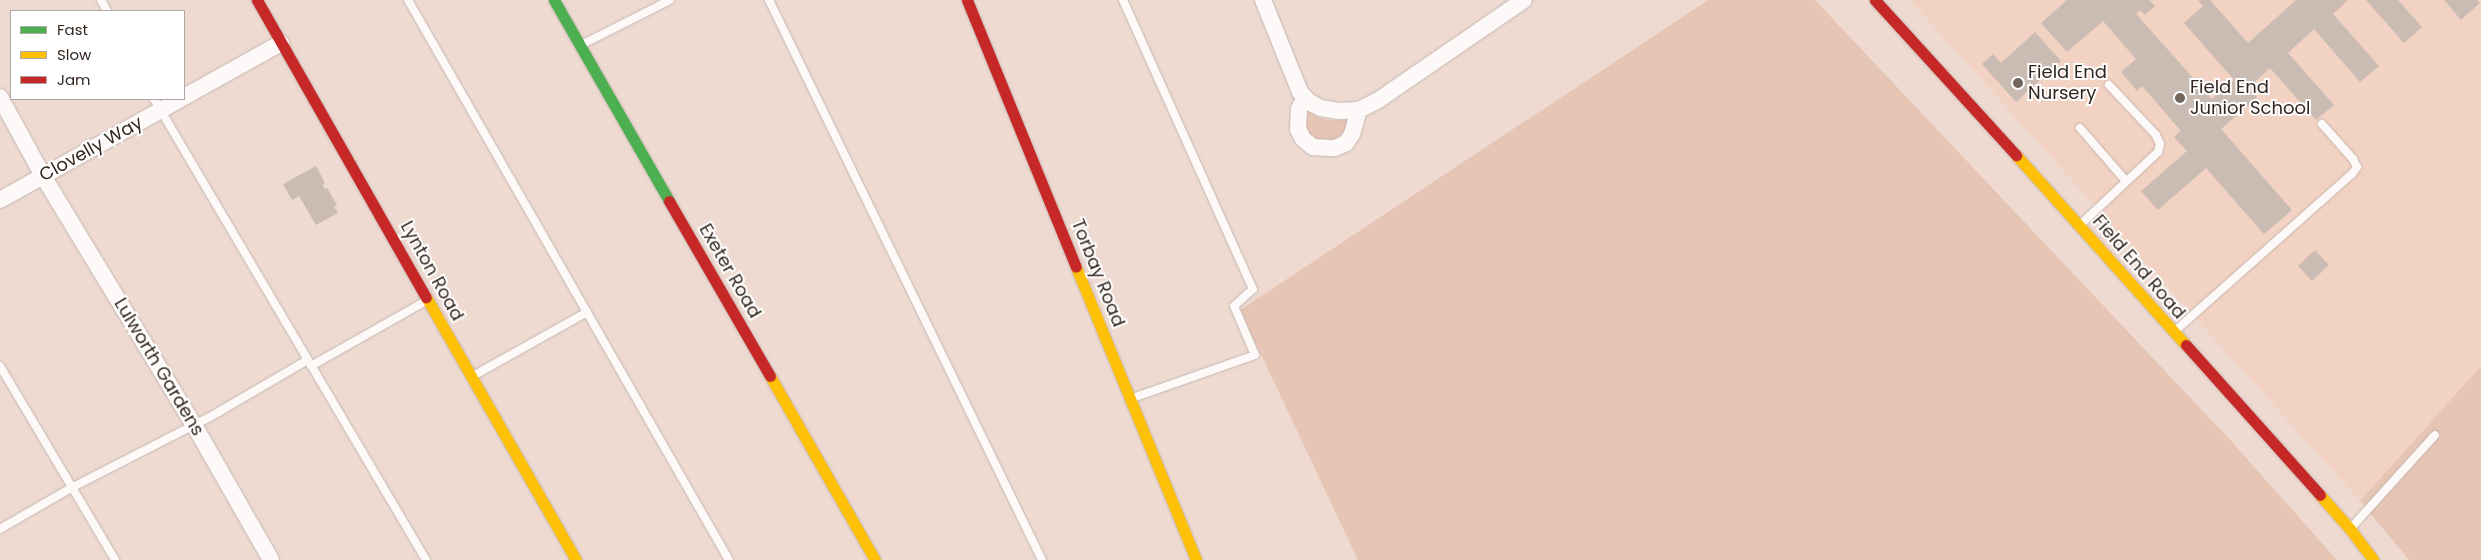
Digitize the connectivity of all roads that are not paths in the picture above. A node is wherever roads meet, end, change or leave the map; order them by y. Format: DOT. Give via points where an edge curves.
graph roads {
  1 [pos="257,0"];
  2 [pos="408,0"];
  3 [pos="554,0"];
  4 [pos="670,0"];
  5 [pos="769,0"];
  6 [pos="967,0"];
  7 [pos="1123,0"];
  8 [pos="1263,0"];
  9 [pos="1524,0"];
  10 [pos="1874,0"];
  11 [pos="281,44"];
  12 [pos="580,45"];
  13 [pos="2109,85"];
  14 [pos="185,96"];
  15 [pos="0,97"];
  16 [pos="1306,98"];
  17 [pos="174,100"];
  18 [pos="158,104"];
  19 [pos="1359,110"];
  20 [pos="2322,124"];
  21 [pos="2080,128"];
  22 [pos="44,176"];
  23 [pos="2126,180"];
  24 [pos="0,200"];
  25 [pos="2079,225"];
  26 [pos="427,300"];
  27 [pos="588,312"];
  28 [pos="2172,332"];
  29 [pos="309,363"];
  30 [pos="0,366"];
  31 [pos="471,376"];
  32 [pos="1130,400"];
  33 [pos="194,426"];
  34 [pos="2435,435"];
  35 [pos="71,488"];
  36 [pos="0,529"];
  37 [pos="2350,529"];
  38 [pos="115,560"];
  39 [pos="271,560"];
  40 [pos="426,560"];
  41 [pos="576,560"];
  42 [pos="729,560"];
  43 [pos="875,560"];
  44 [pos="1042,560"];
  45 [pos="1196,560"];
  46 [pos="2374,560"];
  1 -- 11 [label="street, Lynton Road"];
  2 -- 27 [label="lane"];
  3 -- 12 [label="street, Exeter Road"];
  4 -- 12 [label="lane"];
  5 -- 44 [label="lane"];
  6 -- 32 [label="street, Torbay Road"];
  7 -- 32 [label="lane" via="1253,289 1234,306 1255,356"];
  8 -- 16 [label="street" via="1300,92"];
  9 -- 19 [label="street"];
  10 -- 25 [label="street, Field End Road"];
  11 -- 14 [label="street, Clovelly Way"];
  11 -- 26 [label="street, Lynton Road"];
  12 -- 43 [label="street, Exeter Road"];
  13 -- 23 [label="lane" via="2156,135 2160,144 2158,152"];
  15 -- 22 [label="street, Lulworth Gardens"];
  16 -- 19 [label="street" via="1322,108"];
  16 -- 19 [label="street" via="1299,109 1298,129 1303,139 1313,147 1335,148 1346,143"];
  17 -- 18 [label="street, Clovelly Way"];
  18 -- 22 [label="street, Clovelly Way"];
  18 -- 29 [label="lane"];
  20 -- 28 [label="lane" via="2353,160 2356,167 2352,174"];
  21 -- 23 [label="lane"];
  22 -- 24 [label="street, Clovelly Way"];
  22 -- 33 [label="street, Lulworth Gardens"];
  23 -- 25 [label="lane"];
  25 -- 28 [label="street, Field End Road"];
  26 -- 29 [label="lane"];
  26 -- 31 [label="street, Lynton Road"];
  27 -- 31 [label="lane"];
  27 -- 42 [label="lane"];
  28 -- 37 [label="street, Field End Road"];
  29 -- 33 [label="lane"];
  29 -- 40 [label="lane"];
  30 -- 35 [label="lane"];
  31 -- 41 [label="street, Lynton Road"];
  32 -- 45 [label="street, Torbay Road"];
  33 -- 35 [label="lane"];
  33 -- 39 [label="street, Lulworth Gardens"];
  34 -- 37 [label="lane"];
  35 -- 36 [label="lane"];
  35 -- 38 [label="lane"];
  37 -- 46 [label="street, Field End Road"];
}
